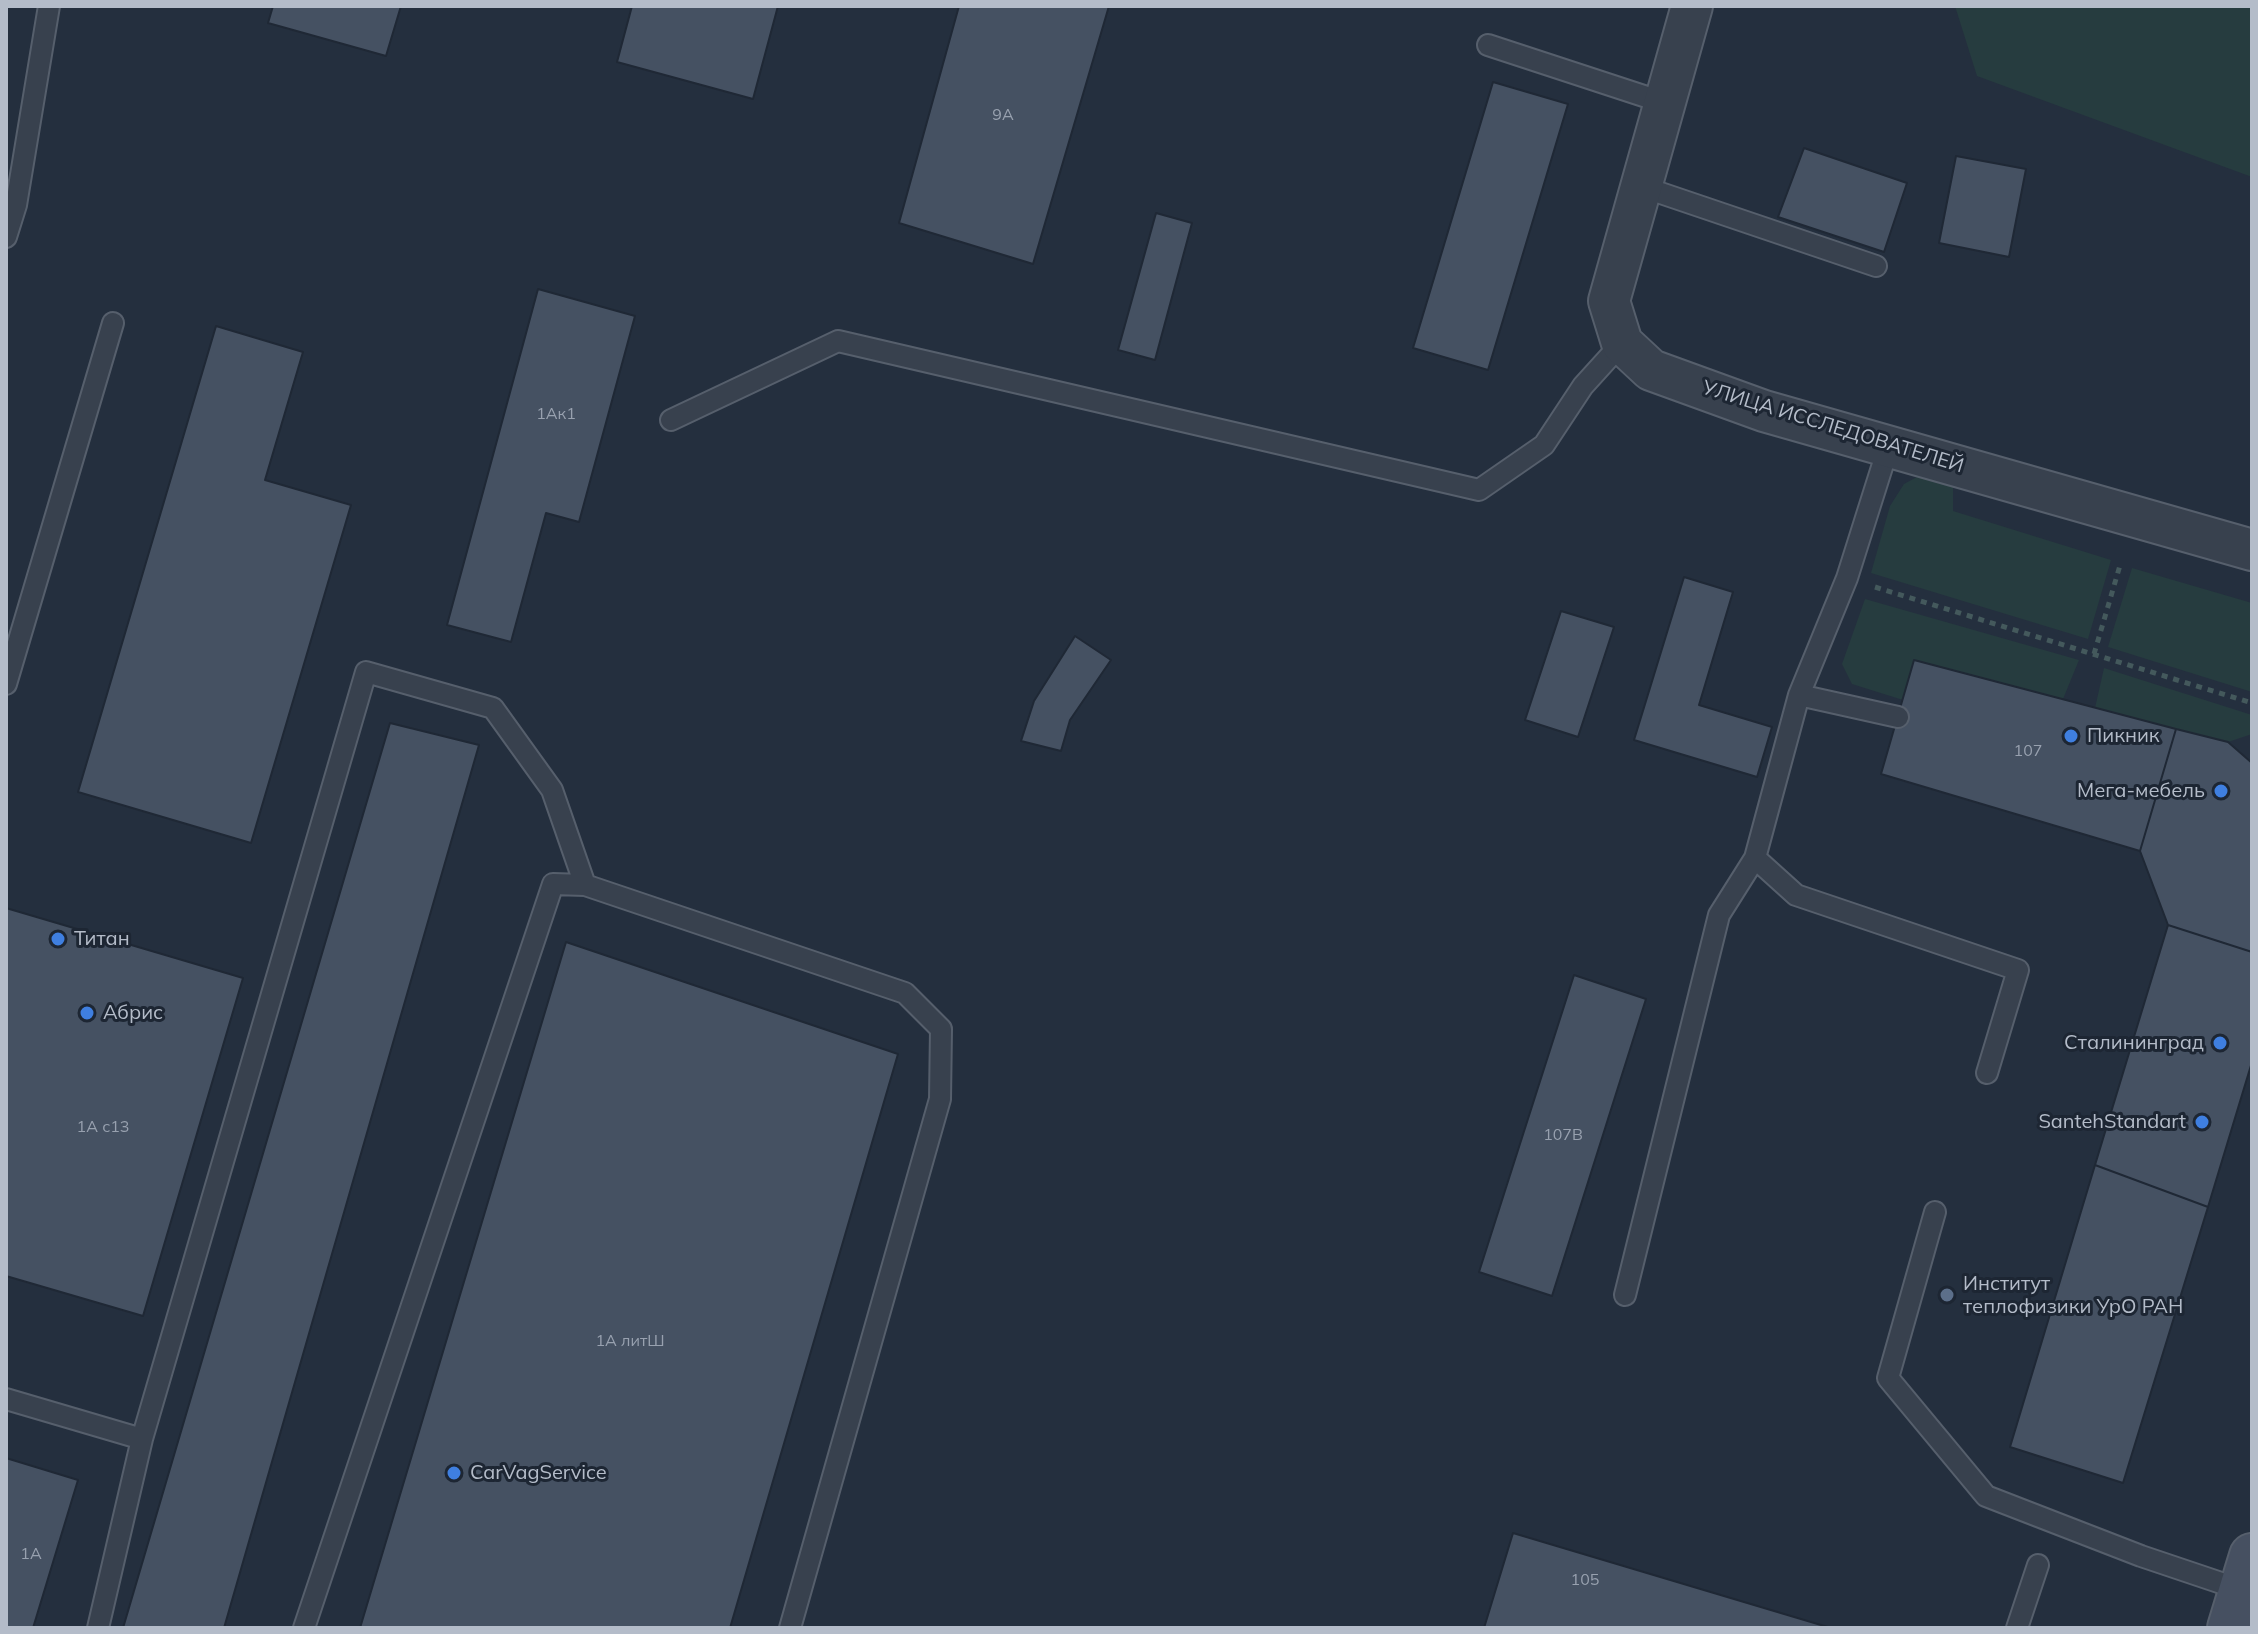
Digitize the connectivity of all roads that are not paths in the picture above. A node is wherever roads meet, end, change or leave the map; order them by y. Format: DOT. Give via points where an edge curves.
graph roads {
  1 [pos="49,6"];
  2 [pos="1692,6"];
  3 [pos="1488,45"];
  4 [pos="1662,102"];
  5 [pos="1640,186"];
  6 [pos="6,237"];
  7 [pos="1876,266"];
  8 [pos="113,323"];
  9 [pos="1622,343"];
  10 [pos="671,420"];
  11 [pos="1889,445"];
  12 [pos="2252,550"];
  13 [pos="6,684"];
  14 [pos="1799,695"];
  15 [pos="1898,717"];
  16 [pos="1755,858"];
  17 [pos="585,885"];
  18 [pos="1987,1073"];
  19 [pos="1935,1212"];
  20 [pos="1625,1295"];
  21 [pos="6,1399"];
  22 [pos="142,1439"];
  23 [pos="2038,1565"];
  24 [pos="2241,1591"];
  25 [pos="98,1628"];
  26 [pos="304,1628"];
  27 [pos="790,1628"];
  28 [pos="2017,1628"];
  1 -- 6 [label="lane"];
  2 -- 4 [label="street"];
  3 -- 4 [label="lane"];
  4 -- 5 [label="street"];
  5 -- 7 [label="lane"];
  5 -- 9 [label="street" via="1609,301"];
  8 -- 13 [label="lane"];
  9 -- 10 [label="lane" via="1583,386 1544,445 1479,490 838,341"];
  9 -- 11 [label="street, УЛИЦА ИССЛЕДОВАТЕЛЕЙ" via="1651,370 1764,411"];
  11 -- 12 [label="street, УЛИЦА ИССЛЕДОВАТЕЛЕЙ"];
  11 -- 14 [label="lane" via="1847,578"];
  14 -- 15 [label="lane"];
  14 -- 16 [label="lane"];
  16 -- 18 [label="lane" via="1796,895 2018,970"];
  16 -- 20 [label="lane" via="1719,915"];
  17 -- 22 [label="lane" via="552,790 493,708 366,672"];
  17 -- 26 [label="lane" via="553,884"];
  17 -- 27 [label="lane" via="905,993 941,1029 940,1099"];
  19 -- 24 [label="lane" via="1888,1378 1986,1496"];
  21 -- 22 [label="lane"];
  22 -- 25 [label="lane"];
  23 -- 28 [label="lane"];
}
